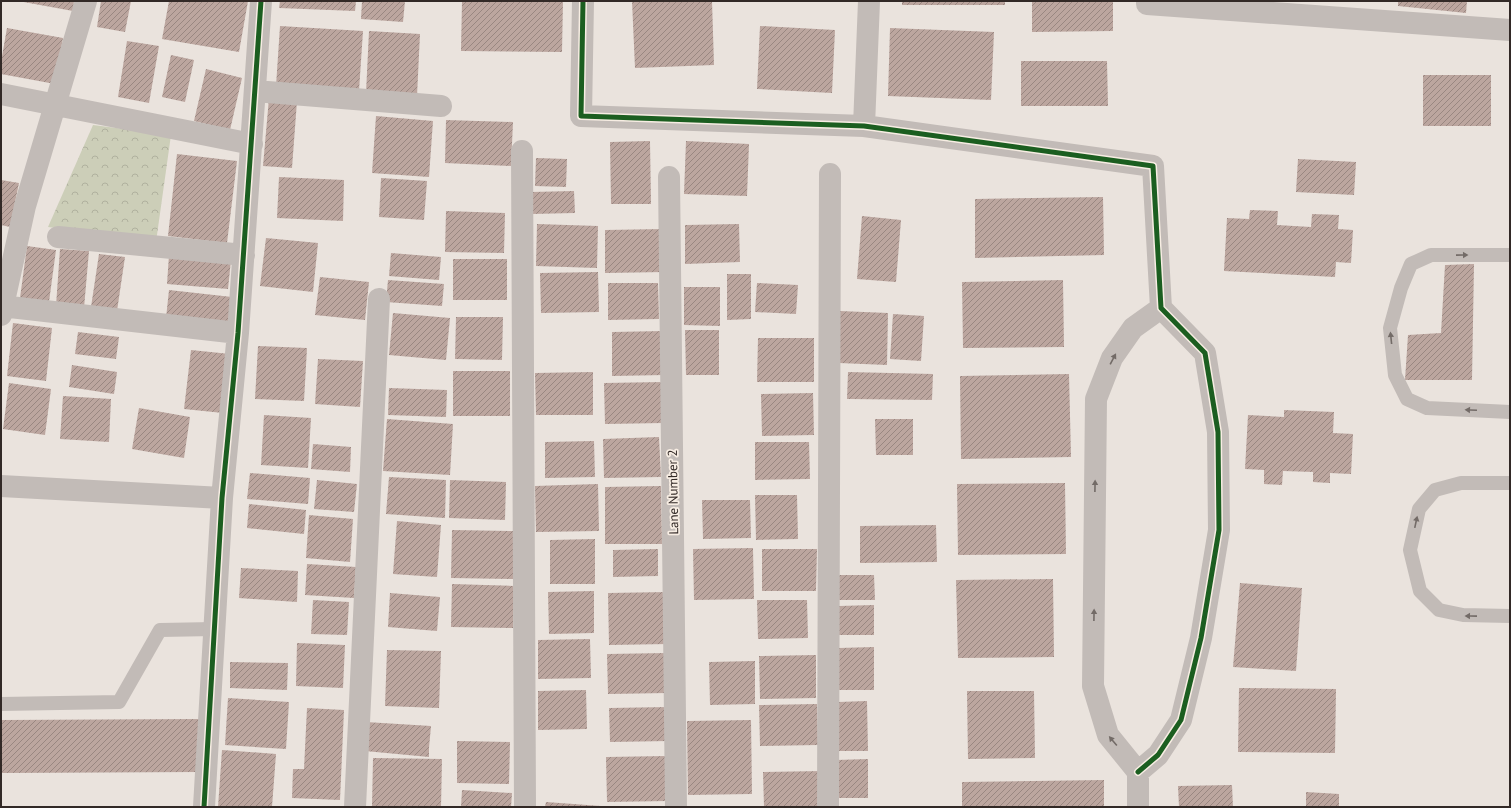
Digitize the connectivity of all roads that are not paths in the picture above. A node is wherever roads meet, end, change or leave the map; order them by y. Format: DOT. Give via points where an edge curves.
graph roads {
  1 [pos="86,1"];
  2 [pos="261,1"];
  3 [pos="583,1"];
  4 [pos="869,1"];
  5 [pos="1147,1"];
  6 [pos="1510,30"];
  7 [pos="255,91"];
  8 [pos="1,94"];
  9 [pos="55,105"];
  10 [pos="441,106"];
  11 [pos="864,126"];
  12 [pos="252,144"];
  13 [pos="522,151"];
  14 [pos="830,174"];
  15 [pos="669,177"];
  16 [pos="58,237"];
  17 [pos="244,255"];
  18 [pos="1510,255"];
  19 [pos="379,299"];
  20 [pos="1161,308"];
  21 [pos="1,309"];
  22 [pos="238,332"];
  23 [pos="1510,412"];
  24 [pos="1510,483"];
  25 [pos="1,486"];
  26 [pos="222,498"];
  27 [pos="1510,616"];
  28 [pos="214,629"];
  29 [pos="1,704"];
  30 [pos="1138,772"];
  31 [pos="204,807"];
  32 [pos="355,807"];
  33 [pos="525,807"];
  34 [pos="676,807"];
  35 [pos="828,807"];
  36 [pos="1138,807"];
  1 -- 9 [label="street"];
  2 -- 7 [label="street"];
  3 -- 11 [label="street" via="581,116"];
  4 -- 11 [label="street"];
  5 -- 6 [label="street" via="1147,4"];
  7 -- 10 [label="street"];
  7 -- 12 [label="street"];
  8 -- 9 [label="street"];
  9 -- 12 [label="street"];
  9 -- 21 [label="street" via="25,206"];
  11 -- 20 [label="street" via="1153,166"];
  12 -- 17 [label="street"];
  13 -- 33 [label="street"];
  14 -- 35 [label="street"];
  15 -- 34 [label="street, Lane Number 2"];
  16 -- 17 [label="street"];
  17 -- 22 [label="street"];
  23 -- 18 [label="lane, one-way" via="1427,408 1407,399 1395,374 1390,328 1401,288 1411,264 1431,255"];
  19 -- 32 [label="street"];
  30 -- 20 [label="street, one-way" via="1108,735 1093,686 1096,399 1112,358 1133,328"];
  20 -- 30 [label="street" via="1204,353 1218,432 1219,530 1201,638 1181,720 1158,755"];
  21 -- 22 [label="street"];
  22 -- 26 [label="street"];
  27 -- 24 [label="lane, one-way" via="1464,615 1439,610 1420,591 1410,550 1419,509 1435,490 1461,484"];
  25 -- 26 [label="street"];
  26 -- 28 [label="street"];
  28 -- 29 [label="lane" via="160,630 118,702"];
  28 -- 31 [label="street"];
  30 -- 36 [label="street"];
}
